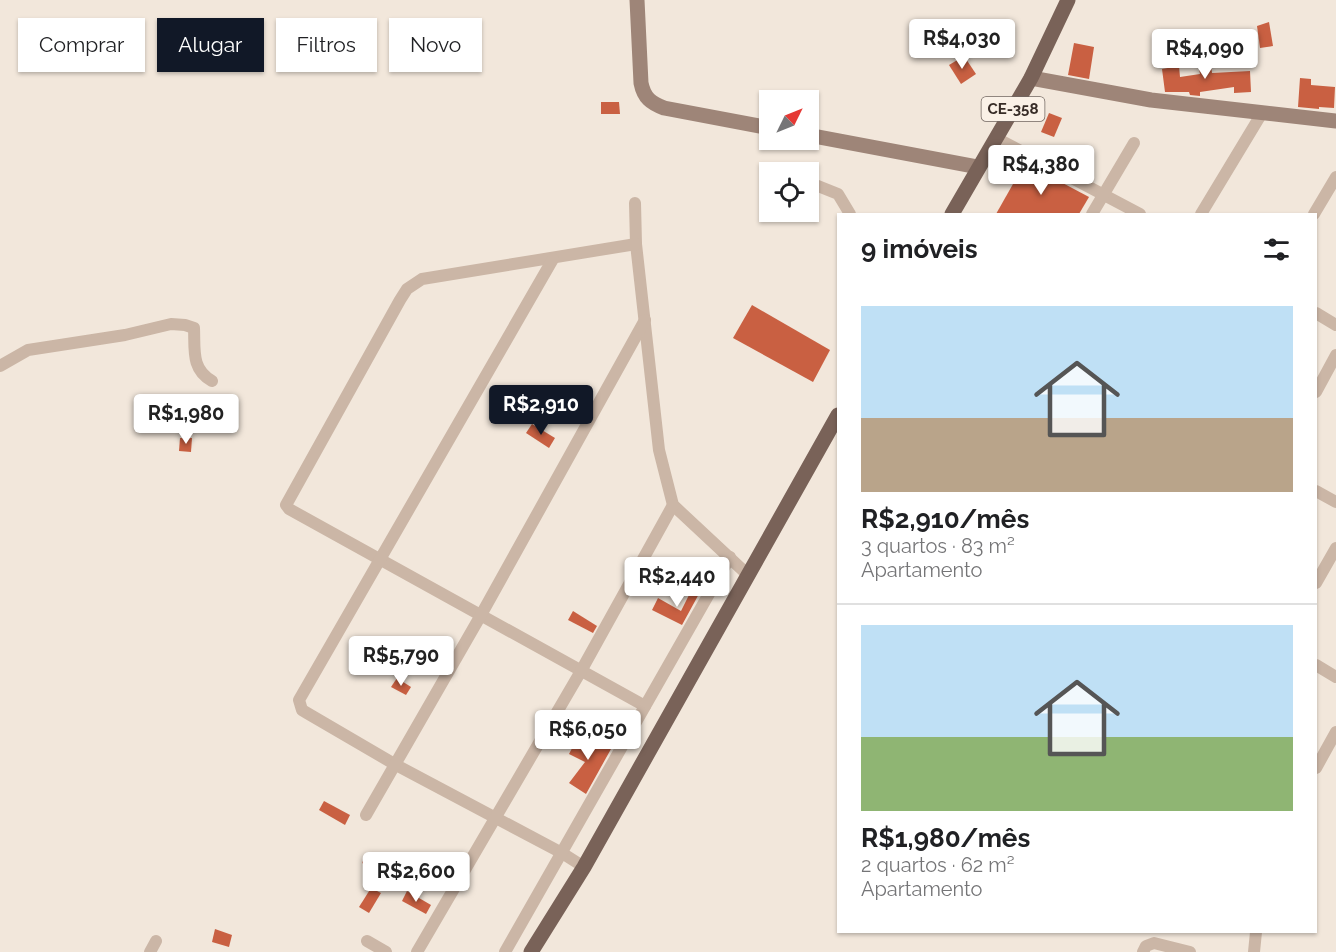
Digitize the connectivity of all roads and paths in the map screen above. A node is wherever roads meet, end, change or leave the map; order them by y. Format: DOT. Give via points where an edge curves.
graph roads {
  1 [pos="637,0"];
  2 [pos="1068,0"];
  3 [pos="1031,78"];
  4 [pos="1262,113"];
  5 [pos="1336,121"];
  6 [pos="759,126"];
  7 [pos="819,137"];
  8 [pos="996,138"];
  9 [pos="1134,143"];
  10 [pos="978,167"];
  11 [pos="1336,177"];
  12 [pos="819,186"];
  13 [pos="1104,194"];
  14 [pos="635,203"];
  15 [pos="849,213"];
  16 [pos="953,213"];
  17 [pos="1093,213"];
  18 [pos="1138,213"];
  19 [pos="1202,213"];
  20 [pos="1315,213"];
  21 [pos="636,244"];
  22 [pos="553,259"];
  23 [pos="1317,314"];
  24 [pos="645,320"];
  25 [pos="1336,325"];
  26 [pos="1336,355"];
  27 [pos="0,366"];
  28 [pos="212,381"];
  29 [pos="1317,390"];
  30 [pos="837,417"];
  31 [pos="1317,492"];
  32 [pos="1336,502"];
  33 [pos="673,505"];
  34 [pos="1336,548"];
  35 [pos="730,556"];
  36 [pos="380,560"];
  37 [pos="748,575"];
  38 [pos="1317,581"];
  39 [pos="481,615"];
  40 [pos="1317,666"];
  41 [pos="581,671"];
  42 [pos="1336,677"];
  43 [pos="645,706"];
  44 [pos="1336,732"];
  45 [pos="396,765"];
  46 [pos="1317,766"];
  47 [pos="366,815"];
  48 [pos="495,817"];
  49 [pos="562,853"];
  50 [pos="584,867"];
  51 [pos="1256,933"];
  52 [pos="1153,937"];
  53 [pos="367,941"];
  54 [pos="386,952"];
  55 [pos="417,952"];
  56 [pos="505,952"];
  57 [pos="531,952"];
  58 [pos="1143,952"];
  59 [pos="1190,952"];
  60 [pos="1254,952"];
  1 -- 6 [label="street" via="645,96 664,108"];
  2 -- 3 [label="main road, CE-358"];
  3 -- 4 [label="street" via="1150,100"];
  3 -- 8 [label="main road, CE-358"];
  4 -- 5 [label="street"];
  4 -- 19 [label="street"];
  7 -- 10 [label="street"];
  8 -- 10 [label="main road, CE-358"];
  8 -- 13 [label="street"];
  9 -- 13 [label="street"];
  10 -- 16 [label="main road, CE-358"];
  11 -- 20 [label="street"];
  12 -- 15 [label="street" via="838,194"];
  13 -- 17 [label="street"];
  13 -- 18 [label="street"];
  14 -- 21 [label="street"];
  21 -- 22 [label="street"];
  21 -- 24 [label="street"];
  22 -- 36 [label="street"];
  22 -- 36 [label="street" via="422,279 400,300 286,504"];
  23 -- 25 [label="street"];
  24 -- 33 [label="street" via="659,450"];
  24 -- 39 [label="street"];
  26 -- 29 [label="street"];
  27 -- 28 [label="street" via="28,350 171,324 194,328 194,361 201,375"];
  30 -- 37 [label="main road"];
  31 -- 32 [label="street"];
  33 -- 35 [label="street"];
  33 -- 41 [label="street"];
  34 -- 38 [label="street"];
  35 -- 37 [label="street"];
  35 -- 43 [label="street"];
  36 -- 39 [label="street"];
  36 -- 45 [label="street" via="299,700 302,710"];
  37 -- 50 [label="main road"];
  39 -- 41 [label="street"];
  39 -- 45 [label="street"];
  40 -- 42 [label="street"];
  41 -- 43 [label="street"];
  41 -- 48 [label="street"];
  43 -- 49 [label="street"];
  44 -- 46 [label="street"];
  45 -- 47 [label="street"];
  45 -- 48 [label="street"];
  48 -- 49 [label="street"];
  48 -- 55 [label="street"];
  49 -- 50 [label="street"];
  49 -- 56 [label="street"];
  50 -- 57 [label="main road"];
  51 -- 60 [label="street"];
  52 -- 58 [label="street"];
  52 -- 59 [label="street"];
  53 -- 54 [label="street"];
}
